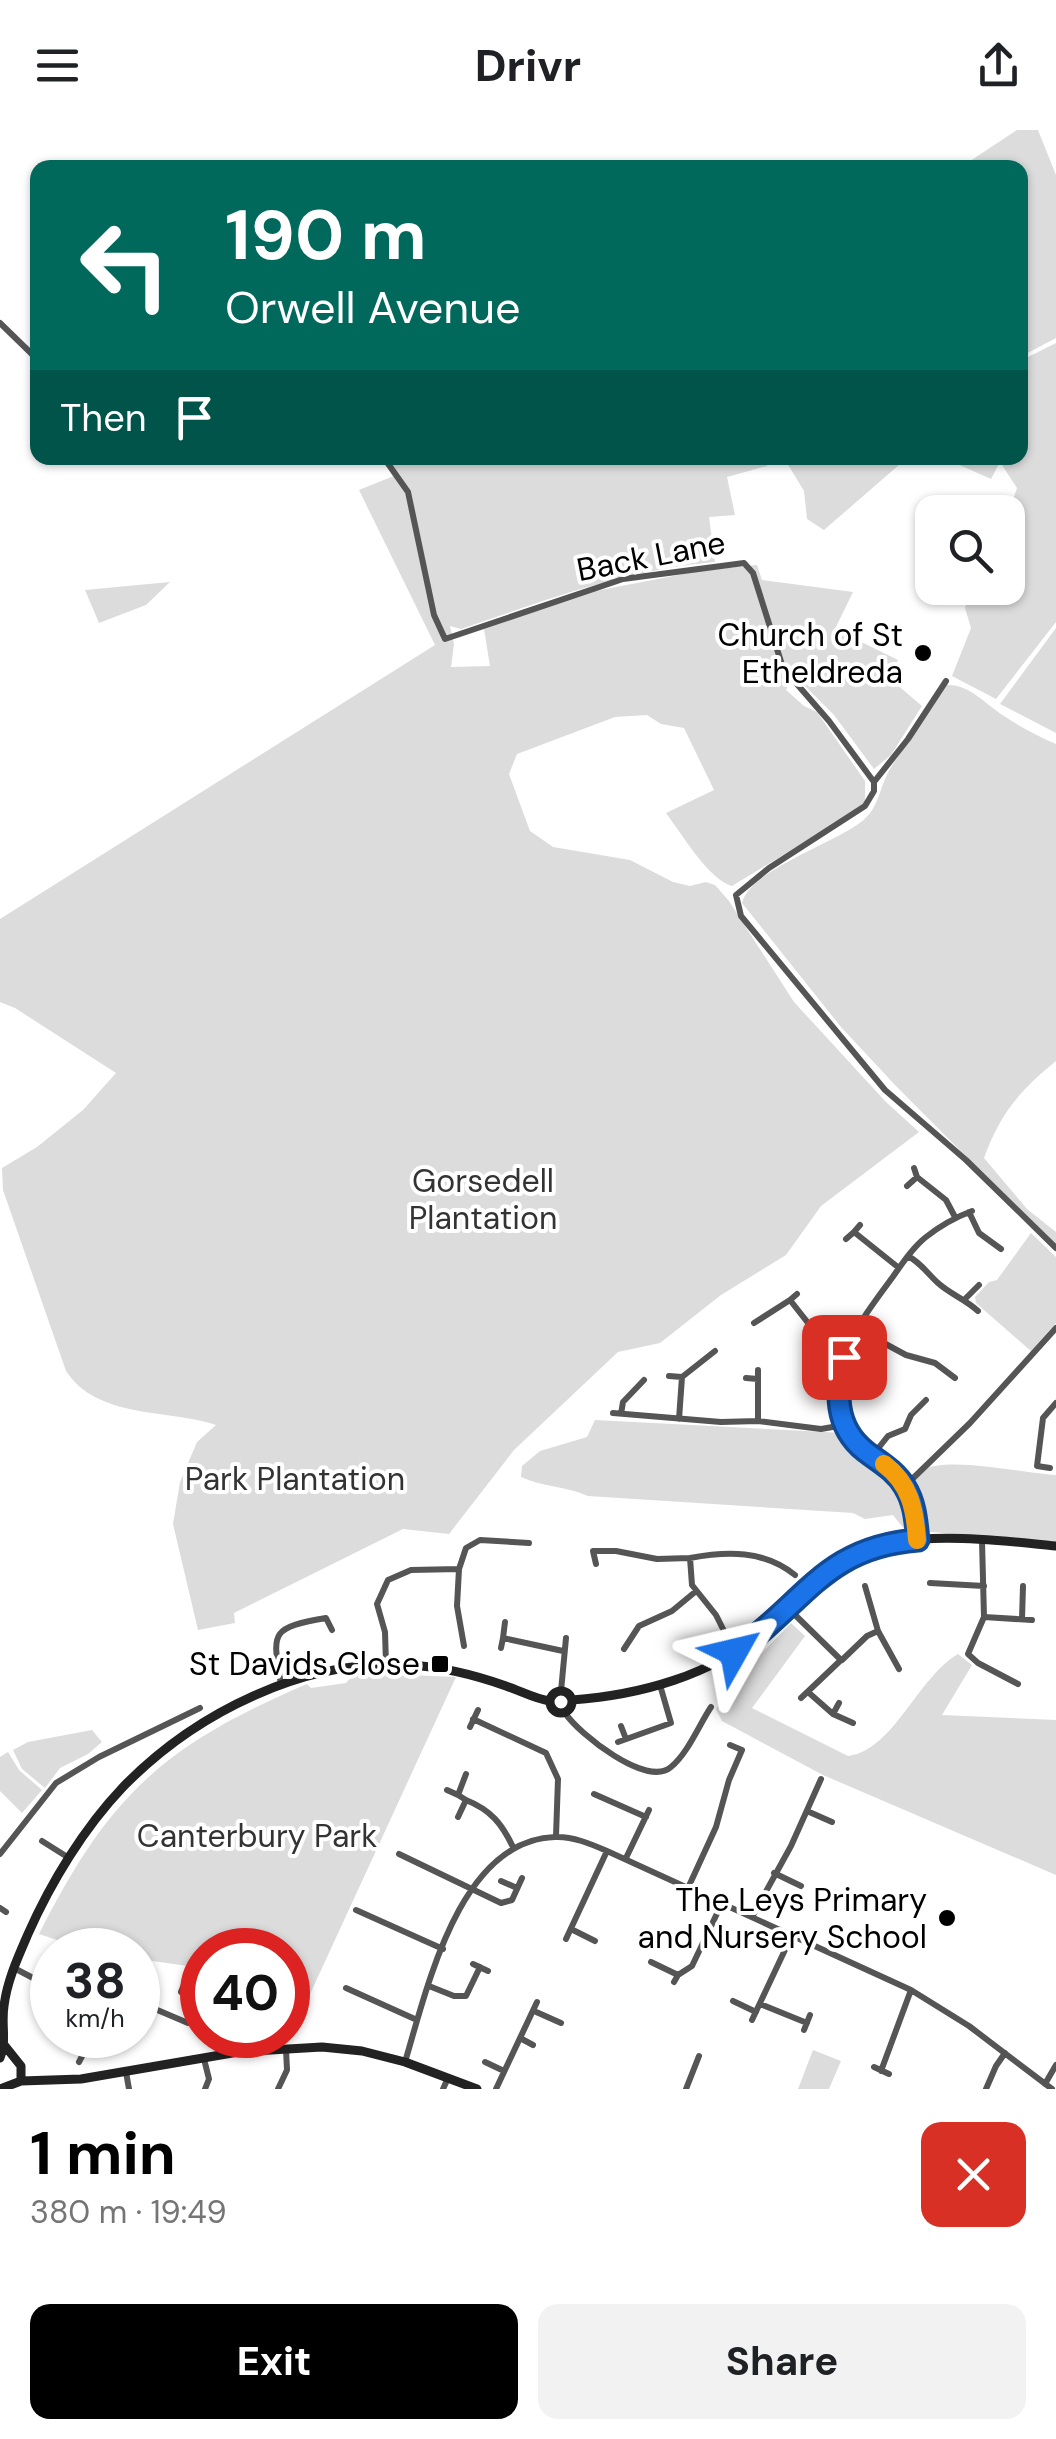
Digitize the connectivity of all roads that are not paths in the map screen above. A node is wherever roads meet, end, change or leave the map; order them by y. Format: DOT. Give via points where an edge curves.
graph roads {
  1 [pos="0,323"];
  2 [pos="30,352"];
  3 [pos="389,465"];
  4 [pos="946,681"];
  5 [pos="874,782"];
  6 [pos="914,1168"];
  7 [pos="917,1177"];
  8 [pos="907,1186"];
  9 [pos="955,1217"];
  10 [pos="860,1225"];
  11 [pos="854,1232"];
  12 [pos="846,1239"];
  13 [pos="1056,1248"];
  14 [pos="1001,1250"];
  15 [pos="908,1256"];
  16 [pos="899,1268"];
  17 [pos="979,1285"];
  18 [pos="798,1294"];
  19 [pos="964,1298"];
  20 [pos="790,1300"];
  21 [pos="978,1311"];
  22 [pos="754,1323"];
  23 [pos="856,1328"];
  24 [pos="1056,1328"];
  25 [pos="848,1344"];
  26 [pos="715,1351"];
  27 [pos="758,1370"];
  28 [pos="668,1376"];
  29 [pos="682,1377"];
  30 [pos="746,1378"];
  31 [pos="954,1378"];
  32 [pos="758,1379"];
  33 [pos="644,1380"];
  34 [pos="926,1400"];
  35 [pos="1056,1403"];
  36 [pos="679,1419"];
  37 [pos="758,1421"];
  38 [pos="844,1425"];
  39 [pos="872,1456"];
  40 [pos="1024,1466"];
  41 [pos="1037,1466"];
  42 [pos="1050,1468"];
  43 [pos="905,1486"];
  44 [pos="918,1540"];
  45 [pos="982,1541"];
  46 [pos="528,1542"];
  47 [pos="1056,1546"];
  48 [pos="690,1558"];
  49 [pos="596,1564"];
  50 [pos="459,1569"];
  51 [pos="795,1575"];
  52 [pos="930,1582"];
  53 [pos="865,1586"];
  54 [pos="984,1586"];
  55 [pos="1023,1586"];
  56 [pos="696,1592"];
  57 [pos="330,1607"];
  58 [pos="788,1608"];
  59 [pos="984,1616"];
  60 [pos="326,1618"];
  61 [pos="1022,1619"];
  62 [pos="1032,1620"];
  63 [pos="505,1622"];
  64 [pos="332,1630"];
  65 [pos="878,1631"];
  66 [pos="502,1638"];
  67 [pos="566,1638"];
  68 [pos="464,1646"];
  69 [pos="500,1648"];
  70 [pos="624,1650"];
  71 [pos="564,1651"];
  72 [pos="734,1652"];
  73 [pos="841,1660"];
  74 [pos="386,1664"];
  75 [pos="899,1669"];
  76 [pos="1018,1684"];
  77 [pos="281,1685"];
  78 [pos="660,1685"];
  79 [pos="561,1691"];
  80 [pos="808,1692"];
  81 [pos="801,1698"];
  82 [pos="572,1700"];
  83 [pos="550,1701"];
  84 [pos="839,1703"];
  85 [pos="711,1706"];
  86 [pos="200,1708"];
  87 [pos="478,1710"];
  88 [pos="565,1713"];
  89 [pos="833,1714"];
  90 [pos="474,1718"];
  91 [pos="853,1722"];
  92 [pos="621,1726"];
  93 [pos="470,1727"];
  94 [pos="730,1744"];
  95 [pos="466,1774"];
  96 [pos="821,1779"];
  97 [pos="447,1790"];
  98 [pos="594,1794"];
  99 [pos="462,1798"];
  100 [pos="807,1811"];
  101 [pos="458,1817"];
  102 [pos="832,1822"];
  103 [pos="556,1836"];
  104 [pos="42,1840"];
  105 [pos="513,1847"];
  106 [pos="607,1850"];
  107 [pos="0,1854"];
  108 [pos="399,1854"];
  109 [pos="70,1858"];
  110 [pos="626,1859"];
  111 [pos="774,1873"];
  112 [pos="522,1878"];
  113 [pos="501,1881"];
  114 [pos="801,1886"];
  115 [pos="471,1888"];
  116 [pos="517,1888"];
  117 [pos="688,1888"];
  118 [pos="722,1904"];
  119 [pos="356,1910"];
  120 [pos="752,1917"];
  121 [pos="571,1929"];
  122 [pos="792,1935"];
  123 [pos="566,1940"];
  124 [pos="595,1940"];
  125 [pos="443,1949"];
  126 [pos="651,1962"];
  127 [pos="480,1967"];
  128 [pos="14,1968"];
  129 [pos="30,1976"];
  130 [pos="428,1986"];
  131 [pos="346,1988"];
  132 [pos="911,1990"];
  133 [pos="733,2001"];
  134 [pos="758,2008"];
  135 [pos="1,2018"];
  136 [pos="417,2020"];
  137 [pos="752,2020"];
  138 [pos="561,2023"];
  139 [pos="807,2023"];
  140 [pos="520,2038"];
  141 [pos="533,2045"];
  142 [pos="4,2046"];
  143 [pos="310,2047"];
  144 [pos="1005,2053"];
  145 [pos="699,2056"];
  146 [pos="81,2058"];
  147 [pos="209,2058"];
  148 [pos="286,2058"];
  149 [pos="0,2059"];
  150 [pos="204,2059"];
  151 [pos="79,2062"];
  152 [pos="405,2062"];
  153 [pos="485,2062"];
  154 [pos="18,2063"];
  155 [pos="1056,2065"];
  156 [pos="504,2071"];
  157 [pos="881,2071"];
  158 [pos="126,2072"];
  159 [pos="448,2078"];
  160 [pos="21,2081"];
  161 [pos="50,2082"];
  162 [pos="2,2086"];
  163 [pos="1048,2086"];
  164 [pos="129,2089"];
  165 [pos="205,2089"];
  166 [pos="278,2089"];
  167 [pos="444,2089"];
  168 [pos="477,2089"];
  169 [pos="496,2089"];
  170 [pos="686,2089"];
  171 [pos="986,2089"];
  1 -- 2 [label="street"];
  3 -- 5 [label="street, Back Lane" via="408,492 445,639 623,579 744,564 783,668"];
  4 -- 5 [label="street"];
  5 -- 13 [label="street" via="865,806 736,895 741,916 885,1090"];
  6 -- 7 [label="street"];
  7 -- 8 [label="street"];
  7 -- 9 [label="street" via="946,1200"];
  9 -- 14 [label="street" via="970,1211 980,1234"];
  9 -- 15 [label="street"];
  10 -- 11 [label="street"];
  11 -- 12 [label="street"];
  11 -- 16 [label="street"];
  15 -- 16 [label="street"];
  15 -- 19 [label="street"];
  16 -- 23 [label="street"];
  17 -- 19 [label="street"];
  18 -- 20 [label="street"];
  19 -- 21 [label="street"];
  20 -- 22 [label="street"];
  20 -- 25 [label="street" via="812,1328"];
  23 -- 25 [label="street"];
  23 -- 31 [label="street"];
  24 -- 43 [label="street"];
  25 -- 38 [label="street" via="837,1394"];
  26 -- 29 [label="street"];
  27 -- 32 [label="street"];
  28 -- 29 [label="street"];
  29 -- 36 [label="street"];
  30 -- 32 [label="street"];
  32 -- 37 [label="street"];
  33 -- 36 [label="street" via="617,1414"];
  34 -- 39 [label="street" via="906,1430 888,1436"];
  35 -- 41 [label="street" via="1043,1418"];
  36 -- 37 [label="street"];
  37 -- 38 [label="street" via="821,1429"];
  38 -- 39 [label="street"];
  39 -- 43 [label="street"];
  40 -- 41 [label="street"];
  41 -- 42 [label="street"];
  43 -- 44 [label="street"];
  44 -- 45 [label="street"];
  44 -- 58 [label="street" via="847,1558"];
  45 -- 47 [label="street"];
  45 -- 54 [label="street"];
  46 -- 50 [label="street" via="475,1542"];
  48 -- 49 [label="street" via="600,1551 592,1552"];
  48 -- 51 [label="street" via="722,1552 759,1557"];
  48 -- 56 [label="street"];
  50 -- 68 [label="street"];
  50 -- 74 [label="street" via="403,1572 384,1584 377,1604"];
  52 -- 54 [label="street" via="939,1588"];
  53 -- 65 [label="street"];
  54 -- 59 [label="street"];
  55 -- 61 [label="street"];
  56 -- 70 [label="street" via="640,1626"];
  56 -- 72 [label="street"];
  57 -- 60 [label="street"];
  58 -- 72 [label="street"];
  58 -- 73 [label="street"];
  59 -- 61 [label="street"];
  59 -- 76 [label="street" via="968,1654"];
  60 -- 64 [label="street"];
  60 -- 77 [label="street" via="298,1623 276,1639"];
  61 -- 62 [label="street"];
  63 -- 66 [label="street"];
  65 -- 73 [label="street"];
  65 -- 75 [label="street"];
  66 -- 69 [label="street"];
  66 -- 71 [label="street"];
  67 -- 71 [label="street"];
  71 -- 79 [label="street"];
  72 -- 78 [label="street"];
  73 -- 80 [label="street"];
  74 -- 77 [label="street"];
  74 -- 83 [label="street" via="440,1667"];
  77 -- 109 [label="street" via="209,1720 148,1763"];
  78 -- 82 [label="street"];
  78 -- 92 [label="street" via="671,1723 622,1741"];
  79 -- 82 [label="street"];
  79 -- 83 [label="street"];
  80 -- 81 [label="street"];
  80 -- 89 [label="street"];
  82 -- 88 [label="street"];
  83 -- 88 [label="street" via="554,1711"];
  84 -- 89 [label="street"];
  85 -- 88 [label="street" via="670,1769 656,1774 596,1742"];
  86 -- 107 [label="street" via="56,1783"];
  87 -- 90 [label="street"];
  89 -- 91 [label="street"];
  90 -- 93 [label="street"];
  90 -- 103 [label="street" via="546,1753 558,1779"];
  94 -- 117 [label="street" via="742,1750"];
  95 -- 99 [label="street"];
  96 -- 100 [label="street"];
  97 -- 99 [label="street"];
  98 -- 110 [label="street" via="623,1811 647,1814"];
  99 -- 101 [label="street"];
  99 -- 105 [label="street" via="495,1816"];
  100 -- 102 [label="street"];
  100 -- 111 [label="street"];
  103 -- 105 [label="street"];
  103 -- 106 [label="street"];
  104 -- 109 [label="street"];
  105 -- 115 [label="street"];
  106 -- 110 [label="street"];
  106 -- 121 [label="street"];
  108 -- 115 [label="street"];
  109 -- 128 [label="street"];
  110 -- 117 [label="street"];
  111 -- 114 [label="street"];
  111 -- 120 [label="street"];
  112 -- 116 [label="street"];
  113 -- 116 [label="street"];
  115 -- 116 [label="street" via="501,1902 512,1900"];
  115 -- 125 [label="street"];
  117 -- 118 [label="street"];
  118 -- 120 [label="street"];
  118 -- 126 [label="street" via="692,1966 676,1979"];
  119 -- 125 [label="street"];
  120 -- 122 [label="street"];
  121 -- 123 [label="street"];
  121 -- 124 [label="street"];
  122 -- 132 [label="street"];
  122 -- 134 [label="street"];
  125 -- 130 [label="street"];
  127 -- 130 [label="street" via="466,1996"];
  128 -- 129 [label="street"];
  128 -- 135 [label="street"];
  130 -- 136 [label="street"];
  131 -- 136 [label="street"];
  132 -- 144 [label="street"];
  132 -- 157 [label="street"];
  133 -- 134 [label="street"];
  134 -- 137 [label="street"];
  134 -- 139 [label="street"];
  135 -- 142 [label="street"];
  136 -- 152 [label="street"];
  138 -- 140 [label="street" via="535,2007"];
  140 -- 141 [label="street"];
  140 -- 156 [label="street"];
  142 -- 149 [label="street"];
  142 -- 154 [label="street"];
  143 -- 152 [label="street"];
  144 -- 163 [label="street"];
  144 -- 171 [label="street"];
  145 -- 170 [label="street"];
  146 -- 151 [label="street"];
  147 -- 150 [label="street"];
  148 -- 166 [label="street"];
  149 -- 154 [label="street"];
  150 -- 158 [label="street"];
  150 -- 165 [label="street"];
  152 -- 159 [label="street"];
  153 -- 156 [label="street"];
  154 -- 160 [label="street"];
  154 -- 161 [label="street"];
  155 -- 163 [label="street"];
  156 -- 169 [label="street"];
  158 -- 161 [label="street"];
  158 -- 164 [label="street"];
  159 -- 167 [label="street"];
  159 -- 168 [label="street"];
  160 -- 161 [label="street"];
  160 -- 162 [label="street"];
}
